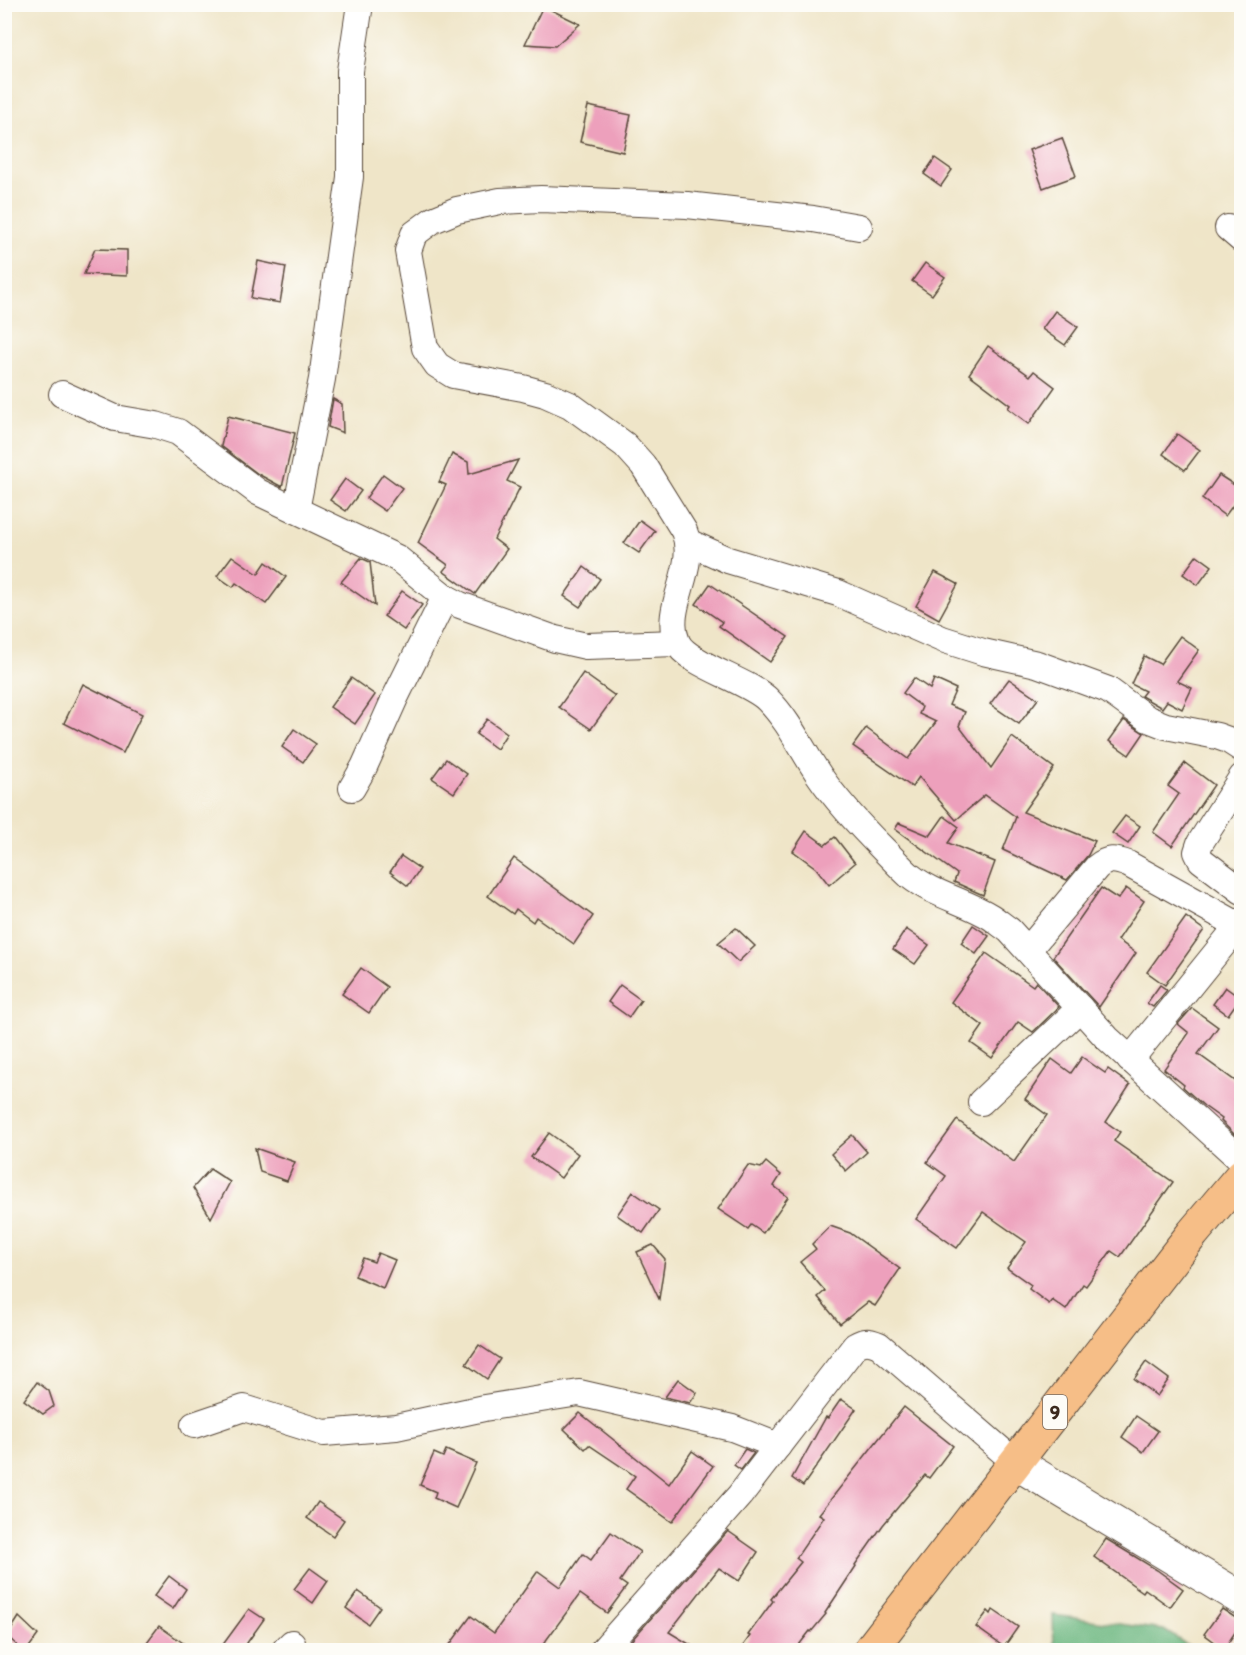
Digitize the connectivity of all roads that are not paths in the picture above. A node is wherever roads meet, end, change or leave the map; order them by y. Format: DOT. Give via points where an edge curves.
graph roads {
  1 [pos="360,4"];
  2 [pos="859,227"];
  3 [pos="62,394"];
  4 [pos="296,510"];
  5 [pos="688,542"];
  6 [pos="446,597"];
  7 [pos="677,643"];
  8 [pos="1242,749"];
  9 [pos="1242,777"];
  10 [pos="352,788"];
  11 [pos="1242,891"];
  12 [pos="1240,923"];
  13 [pos="1028,950"];
  14 [pos="1080,1008"];
  15 [pos="1130,1060"];
  16 [pos="981,1102"];
  17 [pos="1242,1161"];
  18 [pos="1242,1175"];
  19 [pos="194,1425"];
  20 [pos="778,1446"];
  21 [pos="1016,1463"];
  22 [pos="1242,1599"];
  23 [pos="603,1650"];
  24 [pos="870,1650"];
  1 -- 4 [label="street" via="350,71 350,177 322,379"];
  2 -- 5 [label="street" via="687,205 541,199 500,201 457,210 414,234 408,251 423,338 437,365 453,375 545,394 597,424 643,465"];
  3 -- 4 [label="street" via="115,418 178,432 258,492"];
  4 -- 6 [label="street" via="397,558"];
  5 -- 7 [label="street" via="689,554 674,622"];
  5 -- 8 [label="street" via="728,560 867,604 942,639 1037,664 1108,690 1166,726 1217,736"];
  6 -- 7 [label="street" via="555,639 586,646"];
  6 -- 10 [label="street"];
  7 -- 13 [label="street" via="689,654 768,699 853,819 909,875 924,886 991,916"];
  9 -- 11 [label="street" via="1197,852 1201,860"];
  12 -- 13 [label="street" via="1128,864 1104,861"];
  12 -- 15 [label="street"];
  13 -- 14 [label="street"];
  14 -- 15 [label="street"];
  14 -- 16 [label="street"];
  15 -- 17 [label="street"];
  18 -- 21 [label="highway, 9"];
  19 -- 20 [label="street" via="244,1408 324,1432 396,1427 579,1393 732,1428"];
  20 -- 21 [label="street" via="855,1346 870,1341"];
  20 -- 23 [label="street" via="740,1496"];
  21 -- 22 [label="street"];
  21 -- 24 [label="highway, 9"];
}
